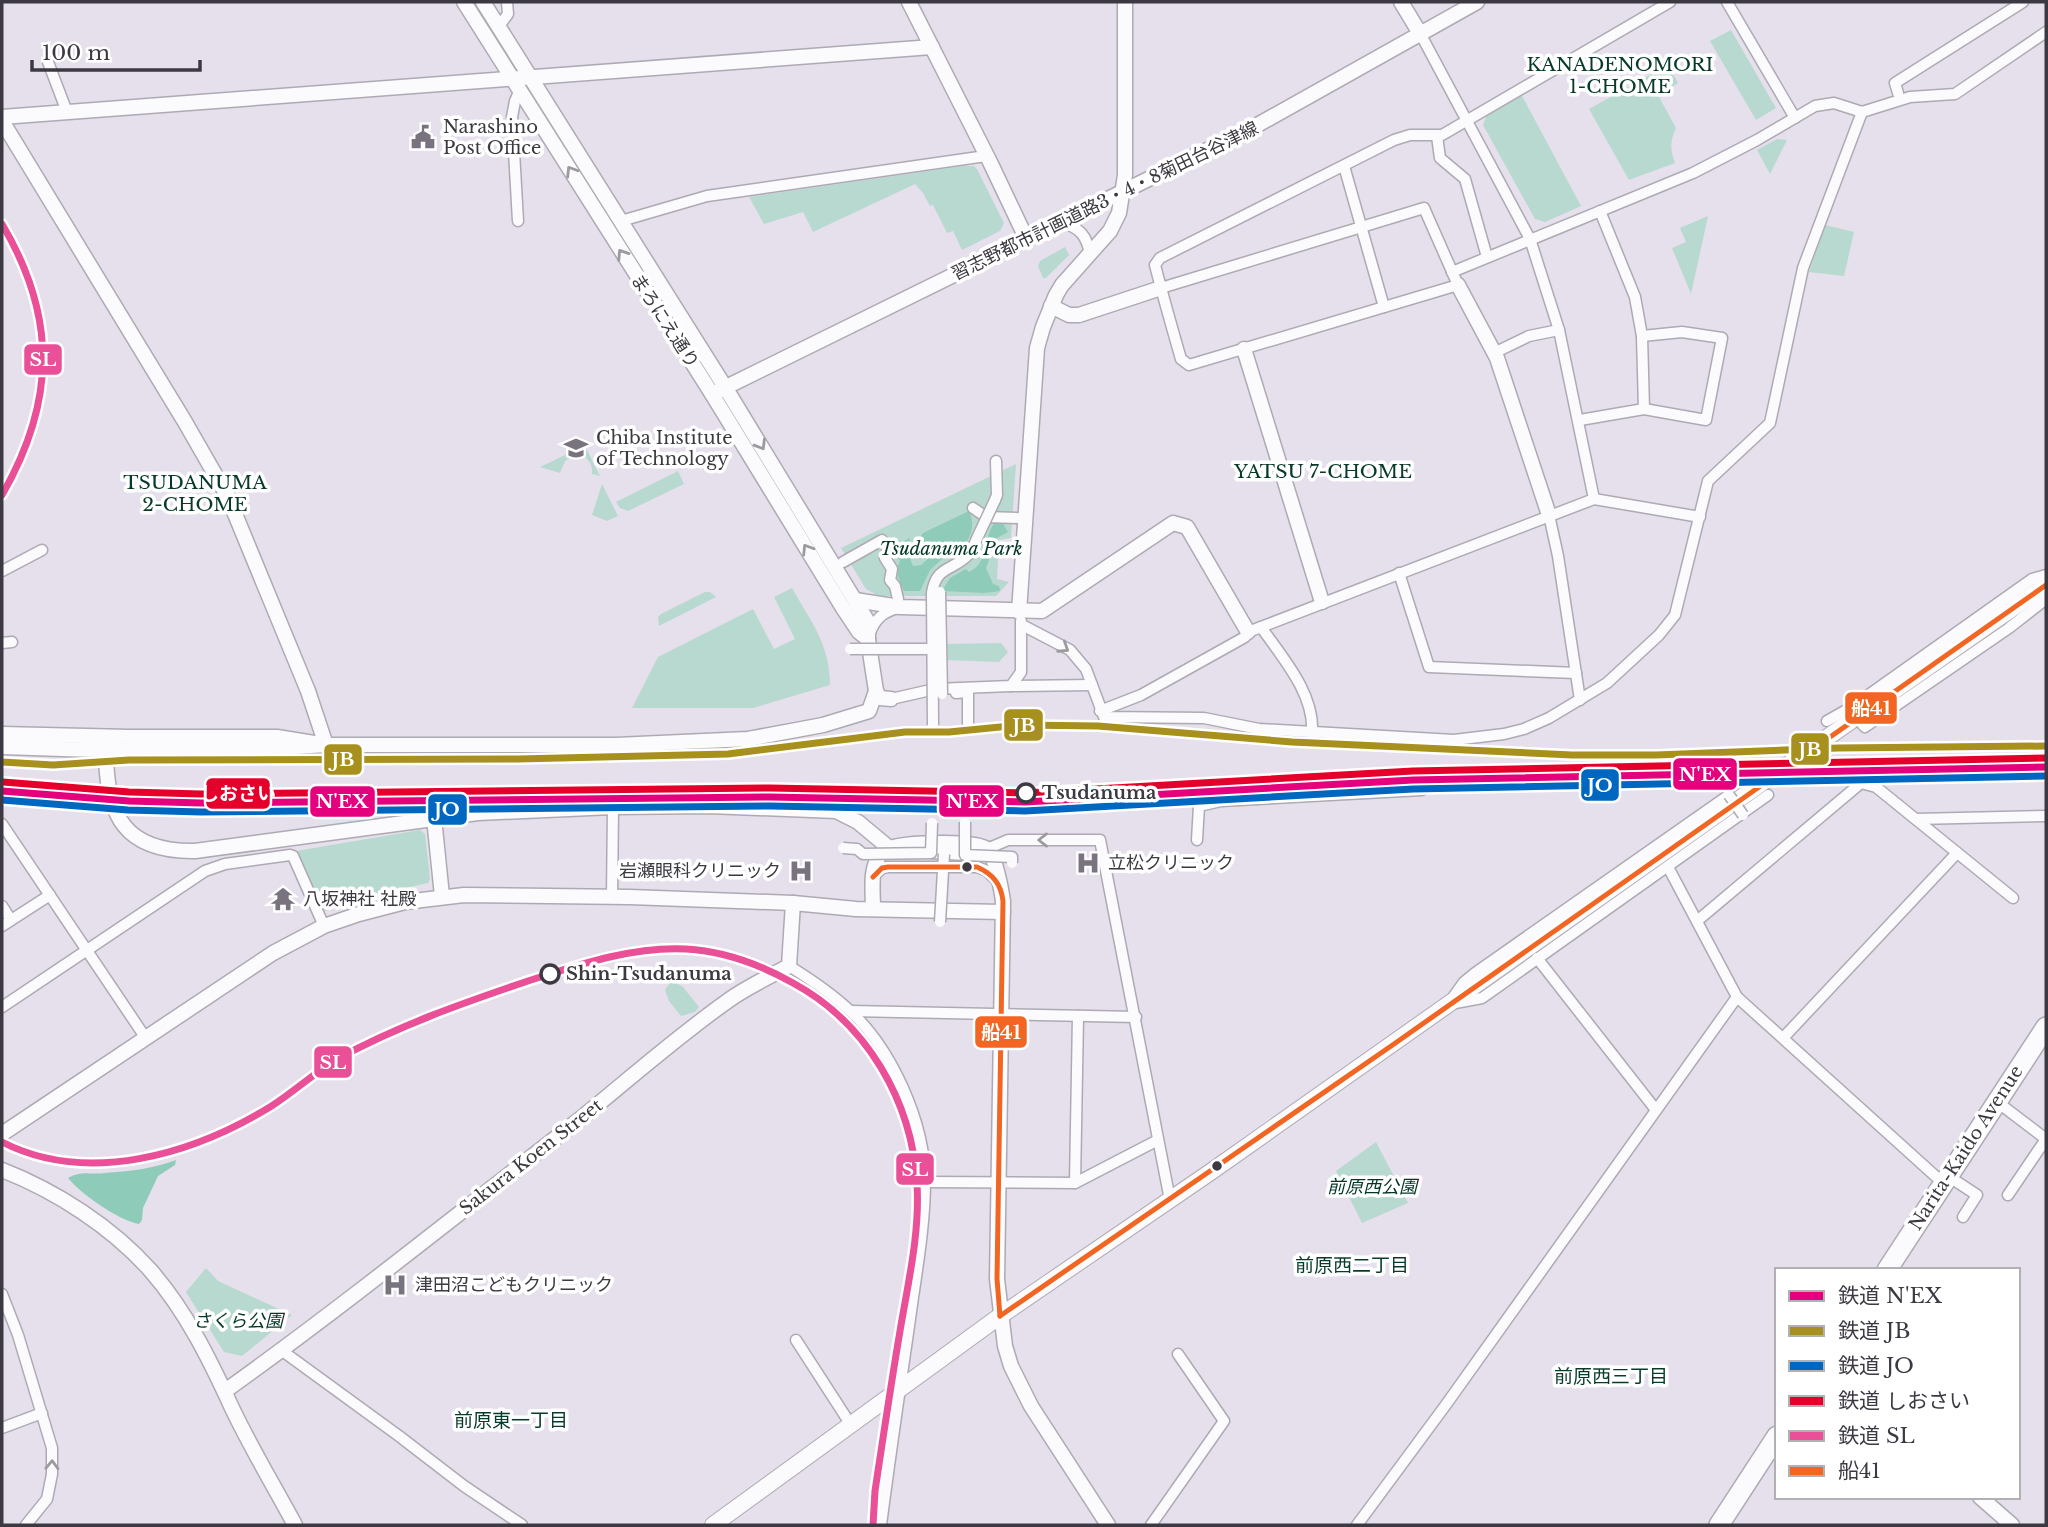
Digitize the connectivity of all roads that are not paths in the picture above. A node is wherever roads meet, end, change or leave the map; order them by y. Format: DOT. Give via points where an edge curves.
graph roads {
  1 [pos="464,2"];
  2 [pos="483,2"];
  3 [pos="507,2"];
  4 [pos="909,2"];
  5 [pos="1125,2"];
  6 [pos="1401,2"];
  7 [pos="1478,2"];
  8 [pos="1670,2"];
  9 [pos="1727,2"];
  10 [pos="2023,2"];
  11 [pos="499,26"];
  12 [pos="2046,32"];
  13 [pos="1421,35"];
  14 [pos="932,47"];
  15 [pos="48,62"];
  16 [pos="531,78"];
  17 [pos="517,85"];
  18 [pos="1898,93"];
  19 [pos="67,112"];
  20 [pos="1862,112"];
  21 [pos="1795,118"];
  22 [pos="2,119"];
  23 [pos="1468,120"];
  24 [pos="1437,136"];
  25 [pos="986,156"];
  26 [pos="1343,166"];
  27 [pos="1122,193"];
  28 [pos="1600,211"];
  29 [pos="518,221"];
  30 [pos="621,221"];
  31 [pos="1061,223"];
  32 [pos="1361,227"];
  33 [pos="1530,239"];
  34 [pos="1027,240"];
  35 [pos="1090,255"];
  36 [pos="1487,257"];
  37 [pos="1455,278"];
  38 [pos="1161,288"];
  39 [pos="1051,306"];
  40 [pos="1384,307"];
  41 [pos="1559,330"];
  42 [pos="1642,336"];
  43 [pos="1244,349"];
  44 [pos="1494,353"];
  45 [pos="725,387"];
  46 [pos="712,394"];
  47 [pos="1644,409"];
  48 [pos="1580,420"];
  49 [pos="996,461"];
  50 [pos="1594,499"];
  51 [pos="973,508"];
  52 [pos="1549,515"];
  53 [pos="1700,517"];
  54 [pos="1017,518"];
  55 [pos="42,550"];
  56 [pos="844,562"];
  57 [pos="2,571"];
  58 [pos="1399,573"];
  59 [pos="2046,575"];
  60 [pos="2046,585"];
  61 [pos="2046,599"];
  62 [pos="855,600"];
  63 [pos="1322,602"];
  64 [pos="899,603"];
  65 [pos="1021,618"];
  66 [pos="1254,629"];
  67 [pos="857,649"];
  68 [pos="937,649"];
  69 [pos="1576,673"];
  70 [pos="1092,685"];
  71 [pos="1011,686"];
  72 [pos="876,691"];
  73 [pos="918,694"];
  74 [pos="937,694"];
  75 [pos="891,699"];
  76 [pos="1580,700"];
  77 [pos="1851,710"];
  78 [pos="869,711"];
  79 [pos="1100,711"];
  80 [pos="1827,721"];
  81 [pos="933,725"];
  82 [pos="968,725"];
  83 [pos="1312,733"];
  84 [pos="2,734"];
  85 [pos="326,745"];
  86 [pos="2,747"];
  87 [pos="106,751"];
  88 [pos="1422,790"];
  89 [pos="1768,795"];
  90 [pos="612,807"];
  91 [pos="1743,815"];
  92 [pos="2046,816"];
  93 [pos="434,817"];
  94 [pos="1916,819"];
  95 [pos="965,822"];
  96 [pos="932,823"];
  97 [pos="2,824"];
  98 [pos="1197,840"];
  99 [pos="888,847"];
  100 [pos="843,848"];
  101 [pos="987,849"];
  102 [pos="931,853"];
  103 [pos="1957,853"];
  104 [pos="944,854"];
  105 [pos="965,856"];
  106 [pos="1012,863"];
  107 [pos="1668,867"];
  108 [pos="873,877"];
  109 [pos="1000,886"];
  110 [pos="50,895"];
  111 [pos="442,896"];
  112 [pos="612,897"];
  113 [pos="2013,898"];
  114 [pos="793,903"];
  115 [pos="2,906"];
  116 [pos="873,909"];
  117 [pos="1003,912"];
  118 [pos="1697,921"];
  119 [pos="6,923"];
  120 [pos="940,923"];
  121 [pos="324,926"];
  122 [pos="86,950"];
  123 [pos="1537,958"];
  124 [pos="789,966"];
  125 [pos="1737,997"];
  126 [pos="1449,1005"];
  127 [pos="2,1007"];
  128 [pos="851,1011"];
  129 [pos="1003,1013"];
  130 [pos="1078,1016"];
  131 [pos="1136,1017"];
  132 [pos="2045,1033"];
  133 [pos="145,1037"];
  134 [pos="1783,1038"];
  135 [pos="1996,1101"];
  136 [pos="1656,1110"];
  137 [pos="2,1134"];
  138 [pos="2046,1139"];
  139 [pos="1158,1140"];
  140 [pos="2,1170"];
  141 [pos="1946,1179"];
  142 [pos="998,1181"];
  143 [pos="925,1182"];
  144 [pos="1075,1183"];
  145 [pos="2008,1195"];
  146 [pos="1170,1200"];
  147 [pos="1963,1217"];
  148 [pos="1888,1268"];
  149 [pos="2,1294"];
  150 [pos="1000,1316"];
  151 [pos="796,1340"];
  152 [pos="281,1350"];
  153 [pos="1178,1354"];
  154 [pos="225,1391"];
  155 [pos="899,1391"];
  156 [pos="42,1413"];
  157 [pos="851,1425"];
  158 [pos="2,1428"];
  159 [pos="1775,1439"];
  160 [pos="1982,1499"];
  161 [pos="26,1525"];
  162 [pos="295,1525"];
  163 [pos="522,1525"];
  164 [pos="713,1525"];
  165 [pos="881,1525"];
  166 [pos="1108,1525"];
  167 [pos="1151,1525"];
  168 [pos="1357,1525"];
  169 [pos="1719,1525"];
  170 [pos="2012,1525"];
  1 -- 17 [label="street, まろにえ通り"];
  2 -- 11 [label="street, まろにえ通り"];
  3 -- 11 [label="street" via="508,15"];
  4 -- 14 [label="street"];
  5 -- 27 [label="street"];
  6 -- 13 [label="street"];
  7 -- 13 [label="street, 習志野都市計画道路3・4・8菊田台谷津線"];
  8 -- 23 [label="street"];
  9 -- 21 [label="street"];
  10 -- 18 [label="street" via="1895,83"];
  11 -- 16 [label="street, まろにえ通り"];
  12 -- 20 [label="street" via="1955,94 1910,97"];
  13 -- 23 [label="street"];
  13 -- 27 [label="street, 習志野都市計画道路3・4・8菊田台谷津線" via="1301,103"];
  14 -- 16 [label="street"];
  14 -- 25 [label="street"];
  15 -- 19 [label="street"];
  16 -- 17 [label="street"];
  16 -- 30 [label="street, まろにえ通り"];
  17 -- 19 [label="street"];
  17 -- 29 [label="street" via="512,117"];
  46 -- 17 [label="street, まろにえ通り, one-way"];
  19 -- 22 [label="street"];
  20 -- 21 [label="street" via="1825,103"];
  20 -- 53 [label="street" via="1803,268 1770,423 1708,481"];
  21 -- 28 [label="street" via="1721,159"];
  22 -- 85 [label="street" via="228,497"];
  23 -- 24 [label="street"];
  23 -- 33 [label="street"];
  24 -- 26 [label="street" via="1410,135"];
  24 -- 36 [label="street" via="1440,158 1465,179"];
  25 -- 30 [label="street" via="707,196"];
  25 -- 34 [label="street"];
  26 -- 32 [label="street"];
  26 -- 38 [label="street" via="1160,258 1155,265"];
  27 -- 31 [label="street, 習志野都市計画道路3・4・8菊田台谷津線"];
  27 -- 35 [label="street" via="1115,225"];
  28 -- 33 [label="street"];
  28 -- 42 [label="street" via="1634,297"];
  30 -- 45 [label="street, まろにえ通り"];
  31 -- 34 [label="street, 習志野都市計画道路3・4・8菊田台谷津線"];
  31 -- 35 [label="street" via="1082,231"];
  32 -- 37 [label="street" via="1424,208"];
  32 -- 38 [label="street"];
  32 -- 40 [label="street"];
  33 -- 36 [label="street"];
  33 -- 41 [label="street"];
  34 -- 45 [label="street, 習志野都市計画道路3・4・8菊田台谷津線"];
  35 -- 39 [label="street" via="1062,285"];
  36 -- 37 [label="street"];
  37 -- 40 [label="street"];
  37 -- 44 [label="street"];
  38 -- 39 [label="street" via="1079,315"];
  38 -- 43 [label="street" via="1181,359 1189,365"];
  39 -- 65 [label="street" via="1037,348"];
  40 -- 43 [label="street"];
  41 -- 44 [label="street"];
  41 -- 48 [label="street"];
  42 -- 47 [label="street"];
  42 -- 47 [label="street" via="1682,332 1722,338 1706,420"];
  43 -- 63 [label="street"];
  44 -- 52 [label="street"];
  45 -- 46 [label="street, 習志野都市計画道路3・4・8菊田台谷津線"];
  45 -- 62 [label="street, まろにえ通り, one-way"];
  67 -- 46 [label="street, まろにえ通り, one-way" via="859,632"];
  47 -- 48 [label="street"];
  48 -- 50 [label="street"];
  49 -- 68 [label="street, bridge" via="998,495 968,554 939,573 934,582"];
  50 -- 52 [label="street"];
  50 -- 53 [label="street"];
  51 -- 54 [label="street" via="986,517"];
  52 -- 58 [label="street"];
  52 -- 69 [label="street"];
  53 -- 76 [label="street" via="1675,615 1635,658"];
  55 -- 57 [label="street"];
  56 -- 64 [label="street" via="886,543 885,558"];
  58 -- 63 [label="street"];
  58 -- 69 [label="street" via="1429,667"];
  59 -- 77 [label="street" via="2032,579"];
  60 -- 126 [label="main road"];
  61 -- 77 [label="street, bridge" via="1865,727"];
  62 -- 64 [label="street"];
  62 -- 67 [label="street, まろにえ通り" via="868,622"];
  63 -- 66 [label="street"];
  64 -- 65 [label="street"];
  64 -- 67 [label="street" via="873,623"];
  65 -- 66 [label="street" via="1042,611 1173,523 1188,527"];
  65 -- 70 [label="street, one-way" via="1070,650"];
  65 -- 71 [label="street" via="1021,672"];
  66 -- 79 [label="street" via="1141,695"];
  66 -- 83 [label="street" via="1288,666 1307,701"];
  67 -- 68 [label="street, bridge"];
  67 -- 72 [label="street, まろにえ通り"];
  68 -- 74 [label="street, bridge"];
  69 -- 76 [label="street"];
  70 -- 71 [label="street"];
  70 -- 79 [label="street"];
  71 -- 73 [label="street" via="935,689"];
  72 -- 75 [label="street" via="880,698"];
  72 -- 78 [label="street"];
  73 -- 75 [label="street"];
  73 -- 78 [label="street"];
  74 -- 81 [label="street, bridge"];
  74 -- 82 [label="street" via="968,692"];
  76 -- 83 [label="street" via="1524,729 1504,734 1423,740"];
  77 -- 80 [label="street"];
  78 -- 85 [label="street" via="748,739 616,746"];
  79 -- 83 [label="street" via="1104,717 1204,718"];
  84 -- 85 [label="street" via="277,737"];
  85 -- 87 [label="street"];
  86 -- 87 [label="street"];
  87 -- 93 [label="street" via="106,777 120,820 141,840 172,851"];
  88 -- 98 [label="street" via="1221,800 1199,806"];
  89 -- 91 [label="street"];
  90 -- 93 [label="street"];
  90 -- 99 [label="street" via="828,810 850,817"];
  90 -- 112 [label="street"];
  91 -- 107 [label="street"];
  91 -- 126 [label="street, bridge" via="1729,795 1475,973"];
  92 -- 94 [label="street"];
  93 -- 111 [label="street"];
  94 -- 103 [label="street"];
  94 -- 118 [label="street" via="1876,787 1861,783"];
  95 -- 105 [label="street, bridge"];
  96 -- 102 [label="street, bridge"];
  97 -- 110 [label="street"];
  99 -- 101 [label="street" via="971,844"];
  99 -- 108 [label="street" via="877,861"];
  100 -- 102 [label="street, bridge" via="863,853"];
  101 -- 109 [label="street"];
  131 -- 101 [label="street, one-way" via="1100,840 1008,840"];
  102 -- 104 [label="street, bridge"];
  103 -- 113 [label="street"];
  103 -- 134 [label="street"];
  104 -- 105 [label="street"];
  104 -- 120 [label="street, bridge"];
  105 -- 106 [label="street, bridge" via="1012,857"];
  107 -- 118 [label="street"];
  107 -- 123 [label="street"];
  108 -- 109 [label="street" via="888,867 977,867"];
  108 -- 116 [label="street"];
  109 -- 117 [label="street"];
  110 -- 119 [label="street"];
  110 -- 122 [label="street"];
  111 -- 112 [label="street"];
  111 -- 121 [label="street"];
  112 -- 114 [label="street"];
  114 -- 116 [label="street"];
  114 -- 124 [label="street"];
  115 -- 119 [label="street"];
  116 -- 117 [label="street"];
  117 -- 129 [label="street"];
  118 -- 125 [label="street"];
  121 -- 122 [label="street" via="290,855 205,871"];
  121 -- 133 [label="street" via="273,953"];
  122 -- 127 [label="street"];
  122 -- 133 [label="street"];
  123 -- 126 [label="street" via="1482,998"];
  123 -- 136 [label="street"];
  124 -- 128 [label="street"];
  124 -- 152 [label="street, Sakura Koen Street" via="731,999 677,1039"];
  125 -- 134 [label="street"];
  125 -- 136 [label="street"];
  126 -- 146 [label="main road"];
  128 -- 129 [label="street"];
  128 -- 143 [label="street" via="887,1058 912,1111"];
  129 -- 130 [label="street"];
  129 -- 142 [label="street"];
  130 -- 131 [label="street"];
  130 -- 144 [label="street"];
  131 -- 139 [label="street"];
  132 -- 135 [label="highway, Narita-Kaido Avenue"];
  133 -- 137 [label="street"];
  134 -- 141 [label="street"];
  135 -- 138 [label="street"];
  135 -- 141 [label="highway, Narita-Kaido Avenue"];
  136 -- 168 [label="street"];
  138 -- 145 [label="street"];
  139 -- 144 [label="street"];
  139 -- 146 [label="street"];
  140 -- 154 [label="street" via="77,1209 136,1256 179,1310"];
  141 -- 147 [label="street" via="1977,1195"];
  141 -- 148 [label="highway, Narita-Kaido Avenue"];
  142 -- 143 [label="street"];
  142 -- 144 [label="street"];
  142 -- 150 [label="street"];
  143 -- 155 [label="street"];
  146 -- 150 [label="main road"];
  149 -- 156 [label="street"];
  150 -- 155 [label="main road"];
  150 -- 166 [label="street" via="1020,1386"];
  151 -- 157 [label="street"];
  152 -- 154 [label="street, Sakura Koen Street"];
  152 -- 163 [label="street"];
  153 -- 167 [label="street" via="1224,1421"];
  154 -- 162 [label="street"];
  155 -- 157 [label="main road"];
  155 -- 165 [label="street"];
  156 -- 158 [label="street"];
  161 -- 156 [label="street, one-way" via="47,1499 51,1485 52,1448"];
  157 -- 164 [label="main road"];
  159 -- 169 [label="highway"];
  160 -- 170 [label="street"];
}
